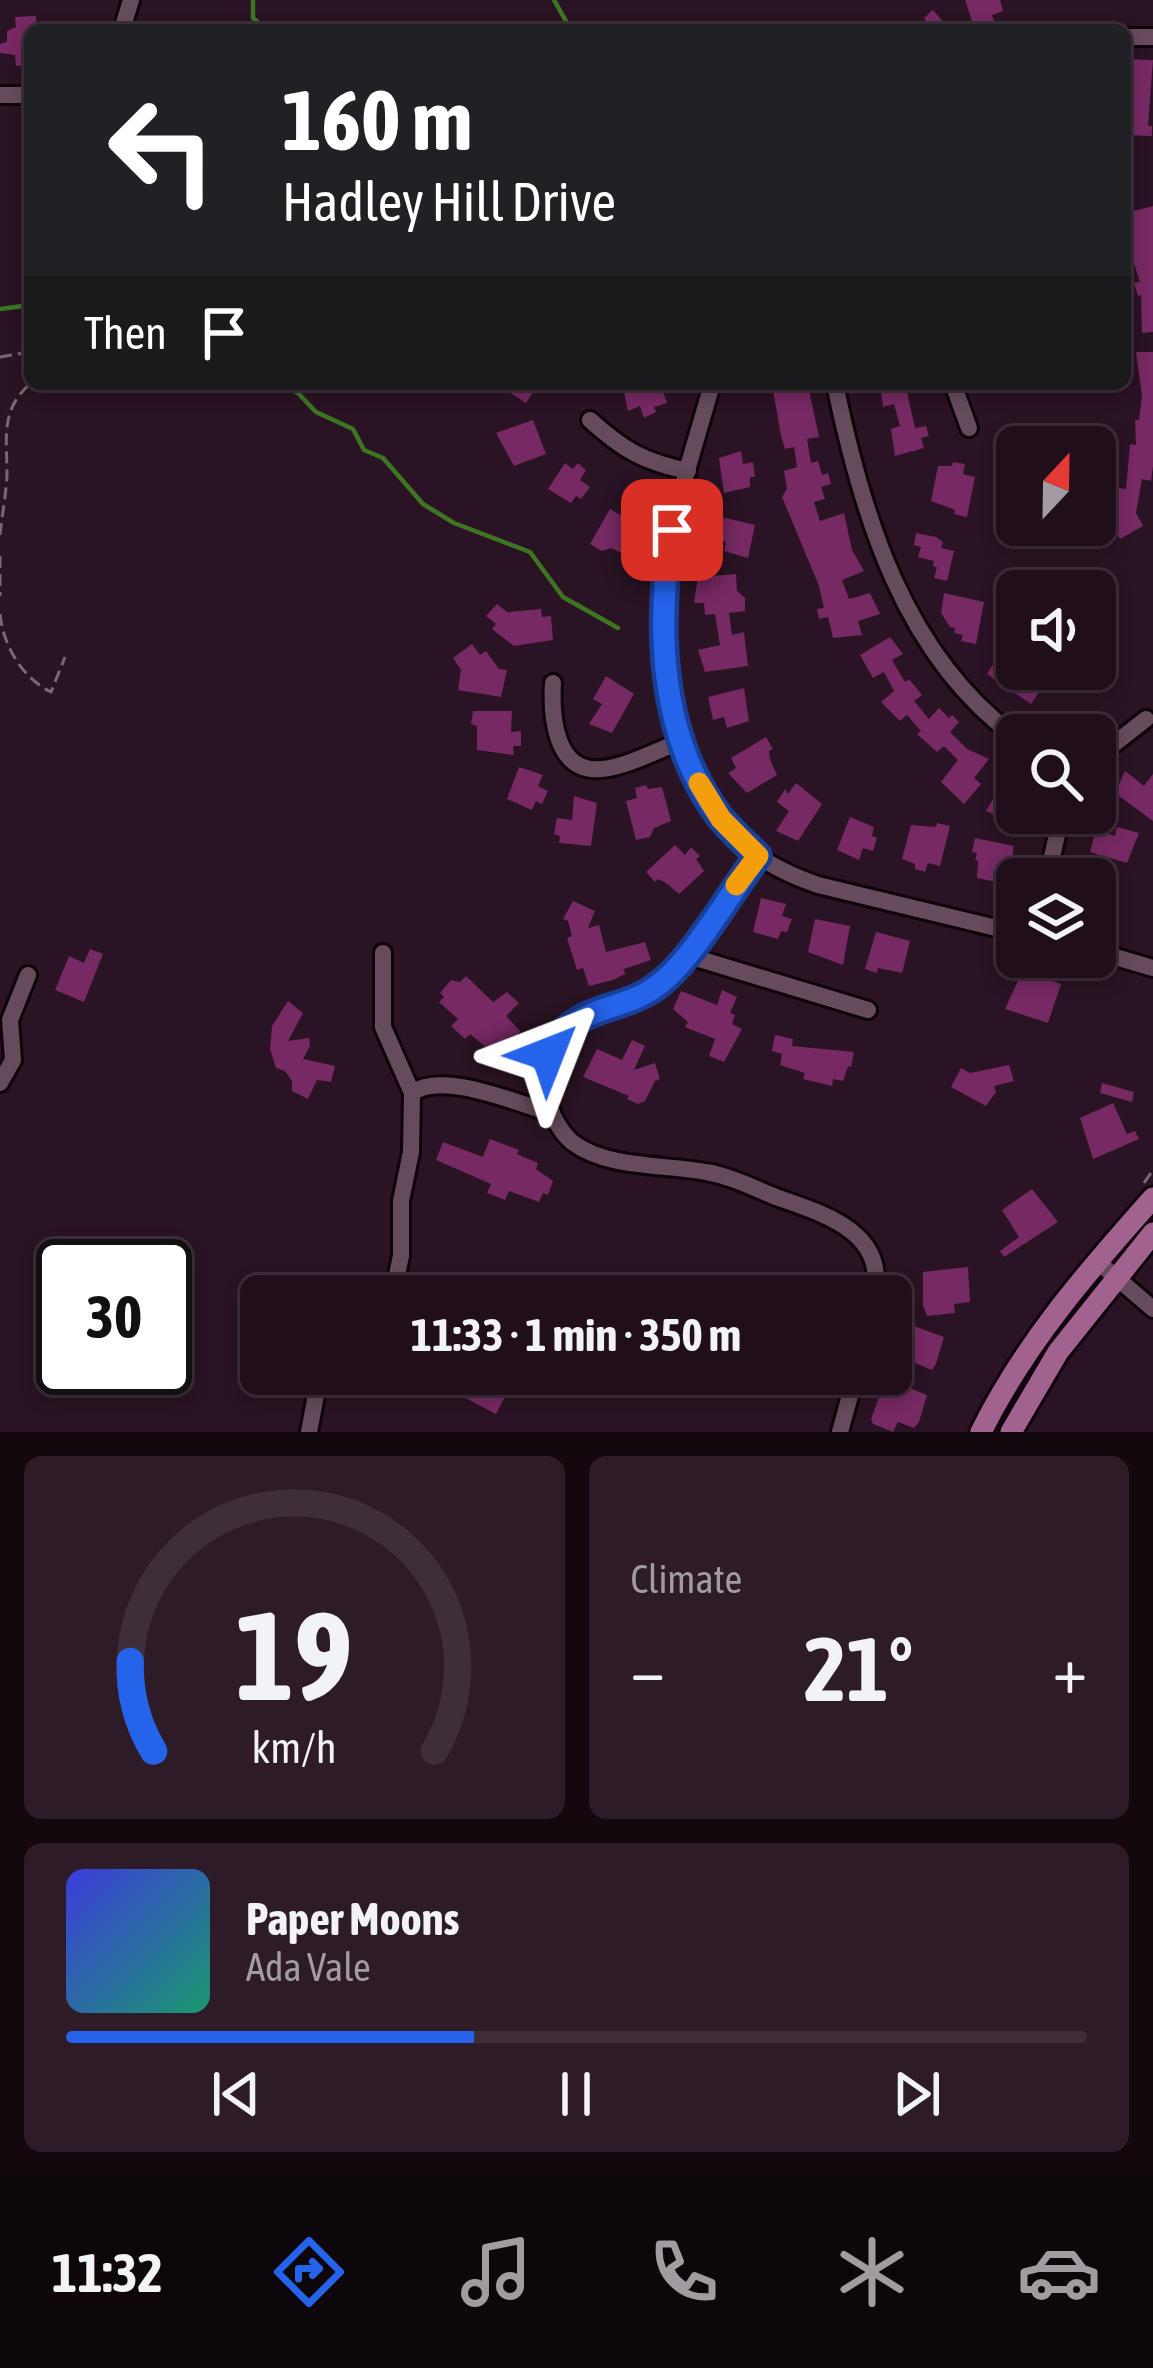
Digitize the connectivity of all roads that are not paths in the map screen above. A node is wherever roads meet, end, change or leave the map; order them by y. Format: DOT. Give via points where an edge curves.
graph roads {
  1 [pos="710,390"];
  2 [pos="837,390"];
  3 [pos="955,390"];
  4 [pos="590,420"];
  5 [pos="969,428"];
  6 [pos="688,470"];
  7 [pos="553,683"];
  8 [pos="1146,719"];
  9 [pos="996,722"];
  10 [pos="682,741"];
  11 [pos="1116,743"];
  12 [pos="758,856"];
  13 [pos="996,928"];
  14 [pos="383,953"];
  15 [pos="686,955"];
  16 [pos="1116,957"];
  17 [pos="1153,968"];
  18 [pos="28,975"];
  19 [pos="868,1010"];
  20 [pos="0,1083"];
  21 [pos="412,1093"];
  22 [pos="552,1113"];
  23 [pos="1153,1198"];
  24 [pos="1153,1234"];
  25 [pos="1097,1261"];
  26 [pos="397,1275"];
  27 [pos="875,1275"];
  28 [pos="1115,1277"];
  29 [pos="1153,1309"];
  30 [pos="316,1395"];
  31 [pos="850,1395"];
  32 [pos="308,1432"];
  33 [pos="840,1432"];
  34 [pos="981,1432"];
  35 [pos="1011,1432"];
  1 -- 6 [label="street"];
  2 -- 9 [label="street" via="881,553 924,640"];
  3 -- 5 [label="street"];
  4 -- 6 [label="street" via="642,459"];
  6 -- 10 [label="street" via="665,574 662,654"];
  7 -- 10 [label="street" via="558,741 582,765 598,770"];
  8 -- 11 [label="street"];
  10 -- 12 [label="street" via="721,819"];
  12 -- 13 [label="street" via="818,885"];
  12 -- 15 [label="street"];
  14 -- 21 [label="street" via="383,1027"];
  15 -- 19 [label="street"];
  15 -- 22 [label="street" via="658,986 580,1016 558,1036 542,1083"];
  16 -- 17 [label="street"];
  18 -- 20 [label="street" via="10,1020 13,1060"];
  21 -- 22 [label="street" via="452,1086"];
  21 -- 26 [label="street"];
  22 -- 27 [label="street" via="571,1141 602,1157 713,1173 844,1224 867,1246"];
  23 -- 25 [label="main road"];
  24 -- 28 [label="main road"];
  25 -- 28 [label="street"];
  25 -- 34 [label="main road" via="1027,1351"];
  28 -- 29 [label="street"];
  28 -- 35 [label="main road" via="1040,1378"];
  30 -- 32 [label="street"];
  31 -- 33 [label="street"];
}
